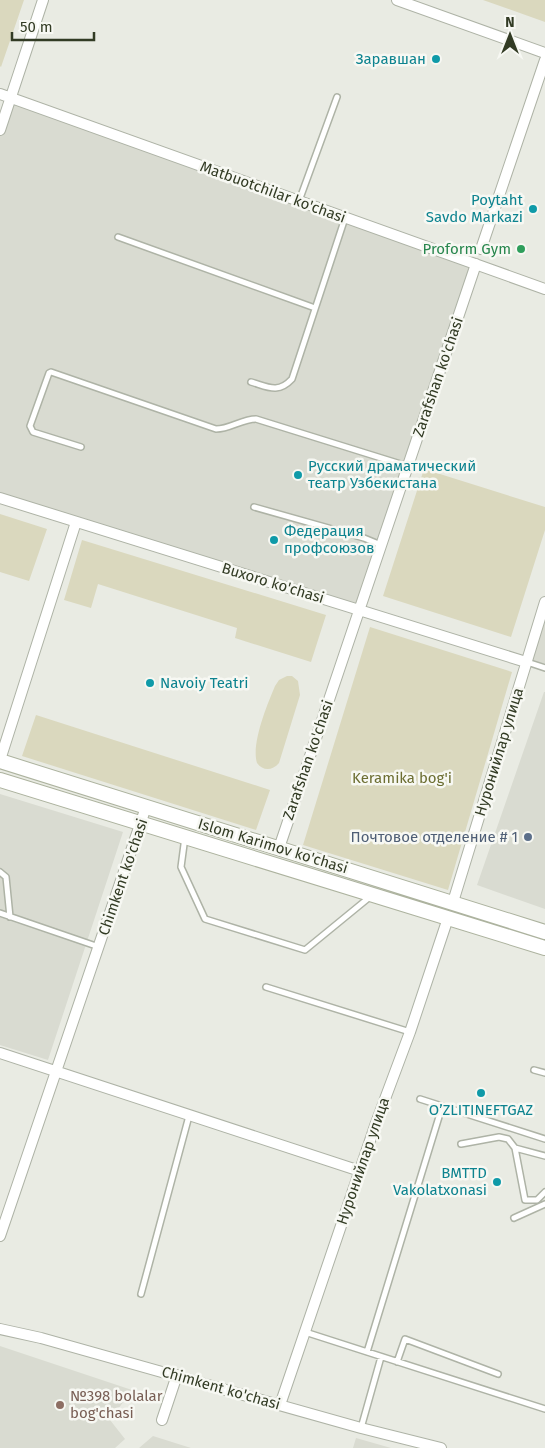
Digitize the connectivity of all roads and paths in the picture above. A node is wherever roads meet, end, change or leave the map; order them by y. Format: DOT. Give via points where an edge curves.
graph roads {
  1 [pos="43,0"];
  2 [pos="397,0"];
  3 [pos="545,53"];
  4 [pos="545,60"];
  5 [pos="0,94"];
  6 [pos="11,98"];
  7 [pos="337,98"];
  8 [pos="0,130"];
  9 [pos="299,201"];
  10 [pos="345,218"];
  11 [pos="118,237"];
  12 [pos="481,250"];
  13 [pos="476,264"];
  14 [pos="545,289"];
  15 [pos="315,308"];
  16 [pos="251,382"];
  17 [pos="81,447"];
  18 [pos="408,466"];
  19 [pos="0,498"];
  20 [pos="254,507"];
  21 [pos="76,522"];
  22 [pos="381,545"];
  23 [pos="545,602"];
  24 [pos="359,610"];
  25 [pos="526,662"];
  26 [pos="545,668"];
  27 [pos="0,760"];
  28 [pos="0,780"];
  29 [pos="146,807"];
  30 [pos="141,823"];
  31 [pos="185,836"];
  32 [pos="279,848"];
  33 [pos="274,864"];
  34 [pos="0,872"];
  35 [pos="0,890"];
  36 [pos="7,892"];
  37 [pos="373,894"];
  38 [pos="453,902"];
  39 [pos="0,913"];
  40 [pos="10,917"];
  41 [pos="448,918"];
  42 [pos="545,932"];
  43 [pos="99,947"];
  44 [pos="543,948"];
  45 [pos="266,986"];
  46 [pos="410,1032"];
  47 [pos="0,1053"];
  48 [pos="534,1070"];
  49 [pos="57,1071"];
  50 [pos="545,1073"];
  51 [pos="420,1100"];
  52 [pos="442,1107"];
  53 [pos="189,1116"];
  54 [pos="545,1139"];
  55 [pos="461,1144"];
  56 [pos="515,1148"];
  57 [pos="545,1156"];
  58 [pos="360,1171"];
  59 [pos="545,1192"];
  60 [pos="545,1204"];
  61 [pos="514,1218"];
  62 [pos="0,1236"];
  63 [pos="141,1294"];
  64 [pos="0,1329"];
  65 [pos="305,1332"];
  66 [pos="367,1352"];
  67 [pos="381,1357"];
  68 [pos="397,1362"];
  69 [pos="498,1374"];
  70 [pos="177,1375"];
  71 [pos="280,1405"];
  72 [pos="545,1409"];
  73 [pos="162,1420"];
  74 [pos="361,1428"];
  75 [pos="441,1448"];
  1 -- 6 [label="street"];
  2 -- 3 [label="street"];
  4 -- 12 [label="street, Zarafshan ko'chasi"];
  5 -- 6 [label="street, Matbuotchilar ko'chasi"];
  6 -- 8 [label="street"];
  6 -- 9 [label="street, Matbuotchilar ko'chasi"];
  7 -- 9 [label="lane"];
  9 -- 10 [label="street, Matbuotchilar ko'chasi"];
  10 -- 13 [label="street, Matbuotchilar ko'chasi"];
  10 -- 15 [label="lane"];
  11 -- 15 [label="lane"];
  12 -- 13 [label="lane, Zarafshan ko'chasi"];
  13 -- 14 [label="street, Matbuotchilar ko'chasi"];
  13 -- 18 [label="street, Zarafshan ko'chasi"];
  15 -- 16 [label="lane" via="292,379 275,389"];
  17 -- 18 [label="lane" via="31,429 49,373 216,428 256,419"];
  18 -- 22 [label="street, Zarafshan ko'chasi"];
  19 -- 21 [label="street, Buxoro ko'chasi"];
  20 -- 22 [label="lane"];
  21 -- 24 [label="street, Buxoro ko'chasi"];
  21 -- 27 [label="street"];
  22 -- 24 [label="street, Zarafshan ko'chasi"];
  23 -- 25 [label="street, Нуронийлар улица"];
  24 -- 25 [label="street, Buxoro ko'chasi"];
  24 -- 32 [label="street, Zarafshan ko'chasi"];
  25 -- 26 [label="lane, Buxoro ko'chasi"];
  25 -- 38 [label="street, Нуронийлар улица"];
  27 -- 29 [label="main road, Islom Karimov ko'chasi"];
  28 -- 30 [label="main road, Islom Karimov ko'chasi"];
  29 -- 30 [label="street, Chimkent ko'chasi"];
  29 -- 32 [label="main road, Islom Karimov ko'chasi"];
  30 -- 31 [label="main road, Islom Karimov ko'chasi"];
  30 -- 43 [label="street, Chimkent ko'chasi"];
  31 -- 33 [label="main road, Islom Karimov ko'chasi"];
  31 -- 37 [label="lane" via="181,867 205,919 305,950"];
  32 -- 33 [label="main road, Zarafshan ko'chasi"];
  32 -- 38 [label="main road, Islom Karimov ko'chasi"];
  33 -- 37 [label="main road, Islom Karimov ko'chasi"];
  34 -- 36 [label="lane" via="6,876"];
  35 -- 36 [label="lane"];
  36 -- 40 [label="lane"];
  37 -- 41 [label="main road, Islom Karimov ko'chasi"];
  38 -- 42 [label="main road, Islom Karimov ko'chasi"];
  39 -- 40 [label="lane, Chimkent ko'chasi"];
  40 -- 43 [label="lane, Chimkent ko'chasi"];
  41 -- 44 [label="main road, Islom Karimov ko'chasi"];
  41 -- 46 [label="street, Нуронийлар улица"];
  43 -- 49 [label="street, Chimkent ko'chasi"];
  45 -- 46 [label="lane"];
  46 -- 58 [label="street, Нуронийлар улица"];
  47 -- 49 [label="street"];
  48 -- 50 [label="lane"];
  49 -- 53 [label="street"];
  49 -- 62 [label="street, Chimkent ko'chasi"];
  51 -- 52 [label="lane"];
  52 -- 54 [label="lane"];
  52 -- 66 [label="lane"];
  53 -- 58 [label="street"];
  53 -- 63 [label="lane"];
  55 -- 56 [label="lane" via="499,1137 508,1139"];
  56 -- 57 [label="lane"];
  56 -- 59 [label="lane" via="525,1200 537,1200"];
  58 -- 65 [label="street, Нуронийлар улица"];
  60 -- 61 [label="lane"];
  64 -- 70 [label="street, Chimkent ko'chasi"];
  65 -- 66 [label="lane"];
  65 -- 71 [label="street, Нуронийлар улица"];
  66 -- 67 [label="lane"];
  67 -- 68 [label="lane"];
  67 -- 74 [label="lane"];
  68 -- 69 [label="lane" via="405,1339"];
  68 -- 72 [label="lane"];
  70 -- 71 [label="street, Chimkent ko'chasi"];
  70 -- 73 [label="street"];
  71 -- 74 [label="street, Chimkent ko'chasi"];
  74 -- 75 [label="street, Chimkent ko'chasi"];
}
